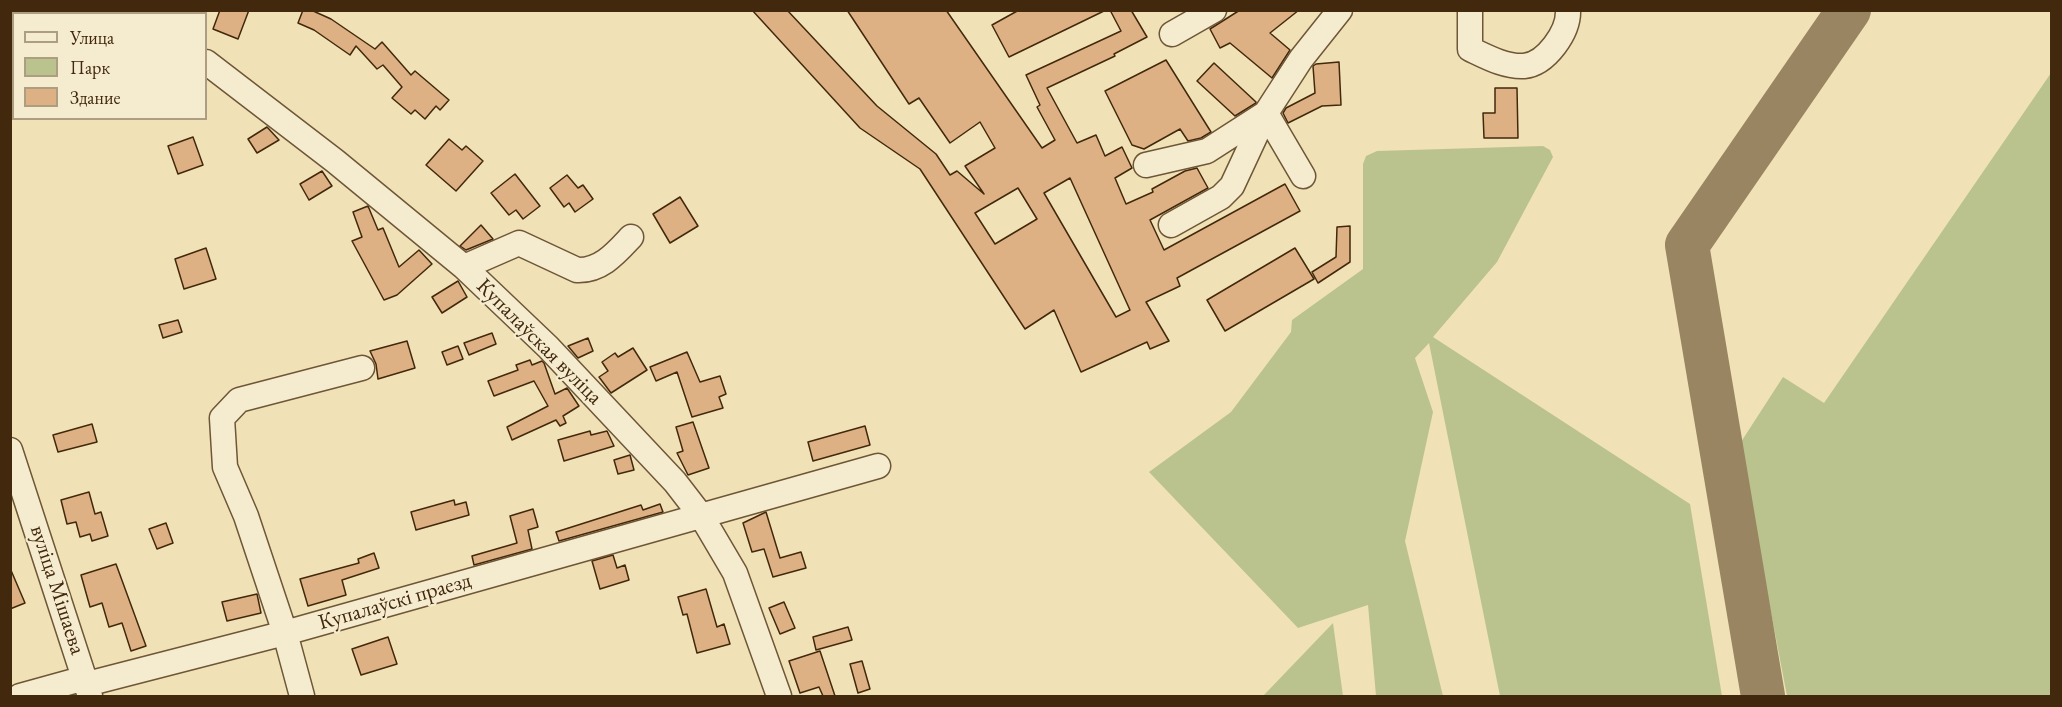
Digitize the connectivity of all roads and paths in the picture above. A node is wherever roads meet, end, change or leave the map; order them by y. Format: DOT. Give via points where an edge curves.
graph roads {
  1 [pos="1214,10"];
  2 [pos="1340,10"];
  3 [pos="1470,10"];
  4 [pos="1568,10"];
  5 [pos="1172,34"];
  6 [pos="207,63"];
  7 [pos="1266,113"];
  8 [pos="1146,165"];
  9 [pos="1303,176"];
  10 [pos="1171,225"];
  11 [pos="631,237"];
  12 [pos="464,267"];
  13 [pos="362,368"];
  14 [pos="10,450"];
  15 [pos="878,466"];
  16 [pos="702,517"];
  17 [pos="285,633"];
  18 [pos="87,686"];
  19 [pos="20,696"];
  20 [pos="302,696"];
  21 [pos="778,696"];
  1 -- 5 [label="street"];
  2 -- 7 [label="street" via="1301,59"];
  3 -- 4 [label="street" via="1470,49 1501,63 1526,66 1558,42"];
  6 -- 12 [label="street, Купалаўская вуліца"];
  7 -- 8 [label="street" via="1208,151"];
  7 -- 9 [label="street"];
  7 -- 10 [label="street" via="1232,186 1221,197"];
  11 -- 12 [label="street" via="612,257 586,270 577,270 519,243"];
  12 -- 16 [label="street, Купалаўская вуліца" via="548,347 675,482"];
  13 -- 17 [label="street" via="239,400 222,418 225,466"];
  14 -- 18 [label="street, вуліца Мішаева"];
  15 -- 16 [label="street, Купалаўскі праезд"];
  16 -- 17 [label="street, Купалаўскі праезд"];
  16 -- 21 [label="street, Купалаўская вуліца" via="735,573"];
  17 -- 18 [label="street, Купалаўскі праезд"];
  17 -- 20 [label="street"];
  18 -- 19 [label="street, Купалаўскі праезд"];
}
